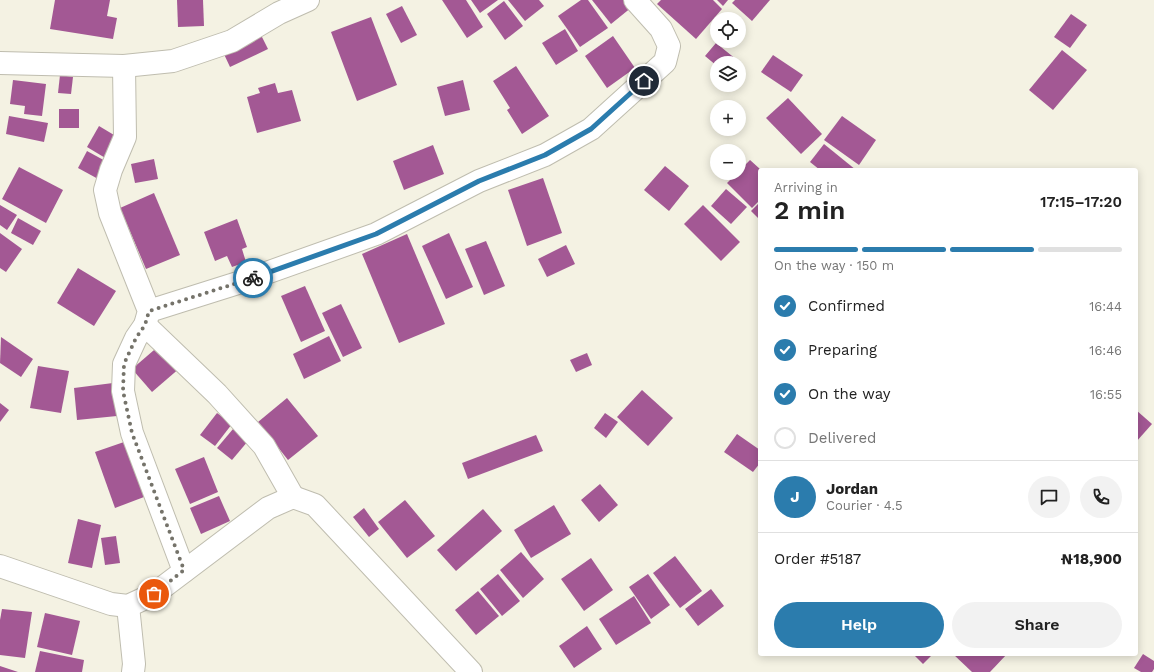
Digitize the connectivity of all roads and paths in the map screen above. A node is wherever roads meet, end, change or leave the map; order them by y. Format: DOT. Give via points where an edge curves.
graph roads {
  1 [pos="308,0"];
  2 [pos="635,0"];
  3 [pos="274,7"];
  4 [pos="0,63"];
  5 [pos="124,66"];
  6 [pos="147,318"];
  7 [pos="293,497"];
  8 [pos="0,566"];
  9 [pos="184,570"];
  10 [pos="128,606"];
  11 [pos="137,669"];
  12 [pos="471,672"];
  1 -- 3 [label="street"];
  2 -- 6 [label="street" via="661,29 669,46 665,62 591,129 545,155 479,181 376,234"];
  3 -- 5 [label="street" via="232,41 173,61"];
  4 -- 5 [label="street"];
  5 -- 6 [label="street" via="125,137 105,190 110,213"];
  6 -- 7 [label="street" via="264,446"];
  6 -- 9 [label="street" via="124,364 123,391 132,433"];
  7 -- 9 [label="street" via="268,508"];
  7 -- 12 [label="street" via="315,505"];
  8 -- 10 [label="street" via="111,604"];
  9 -- 10 [label="street" via="154,594"];
  10 -- 11 [label="street"];
}
